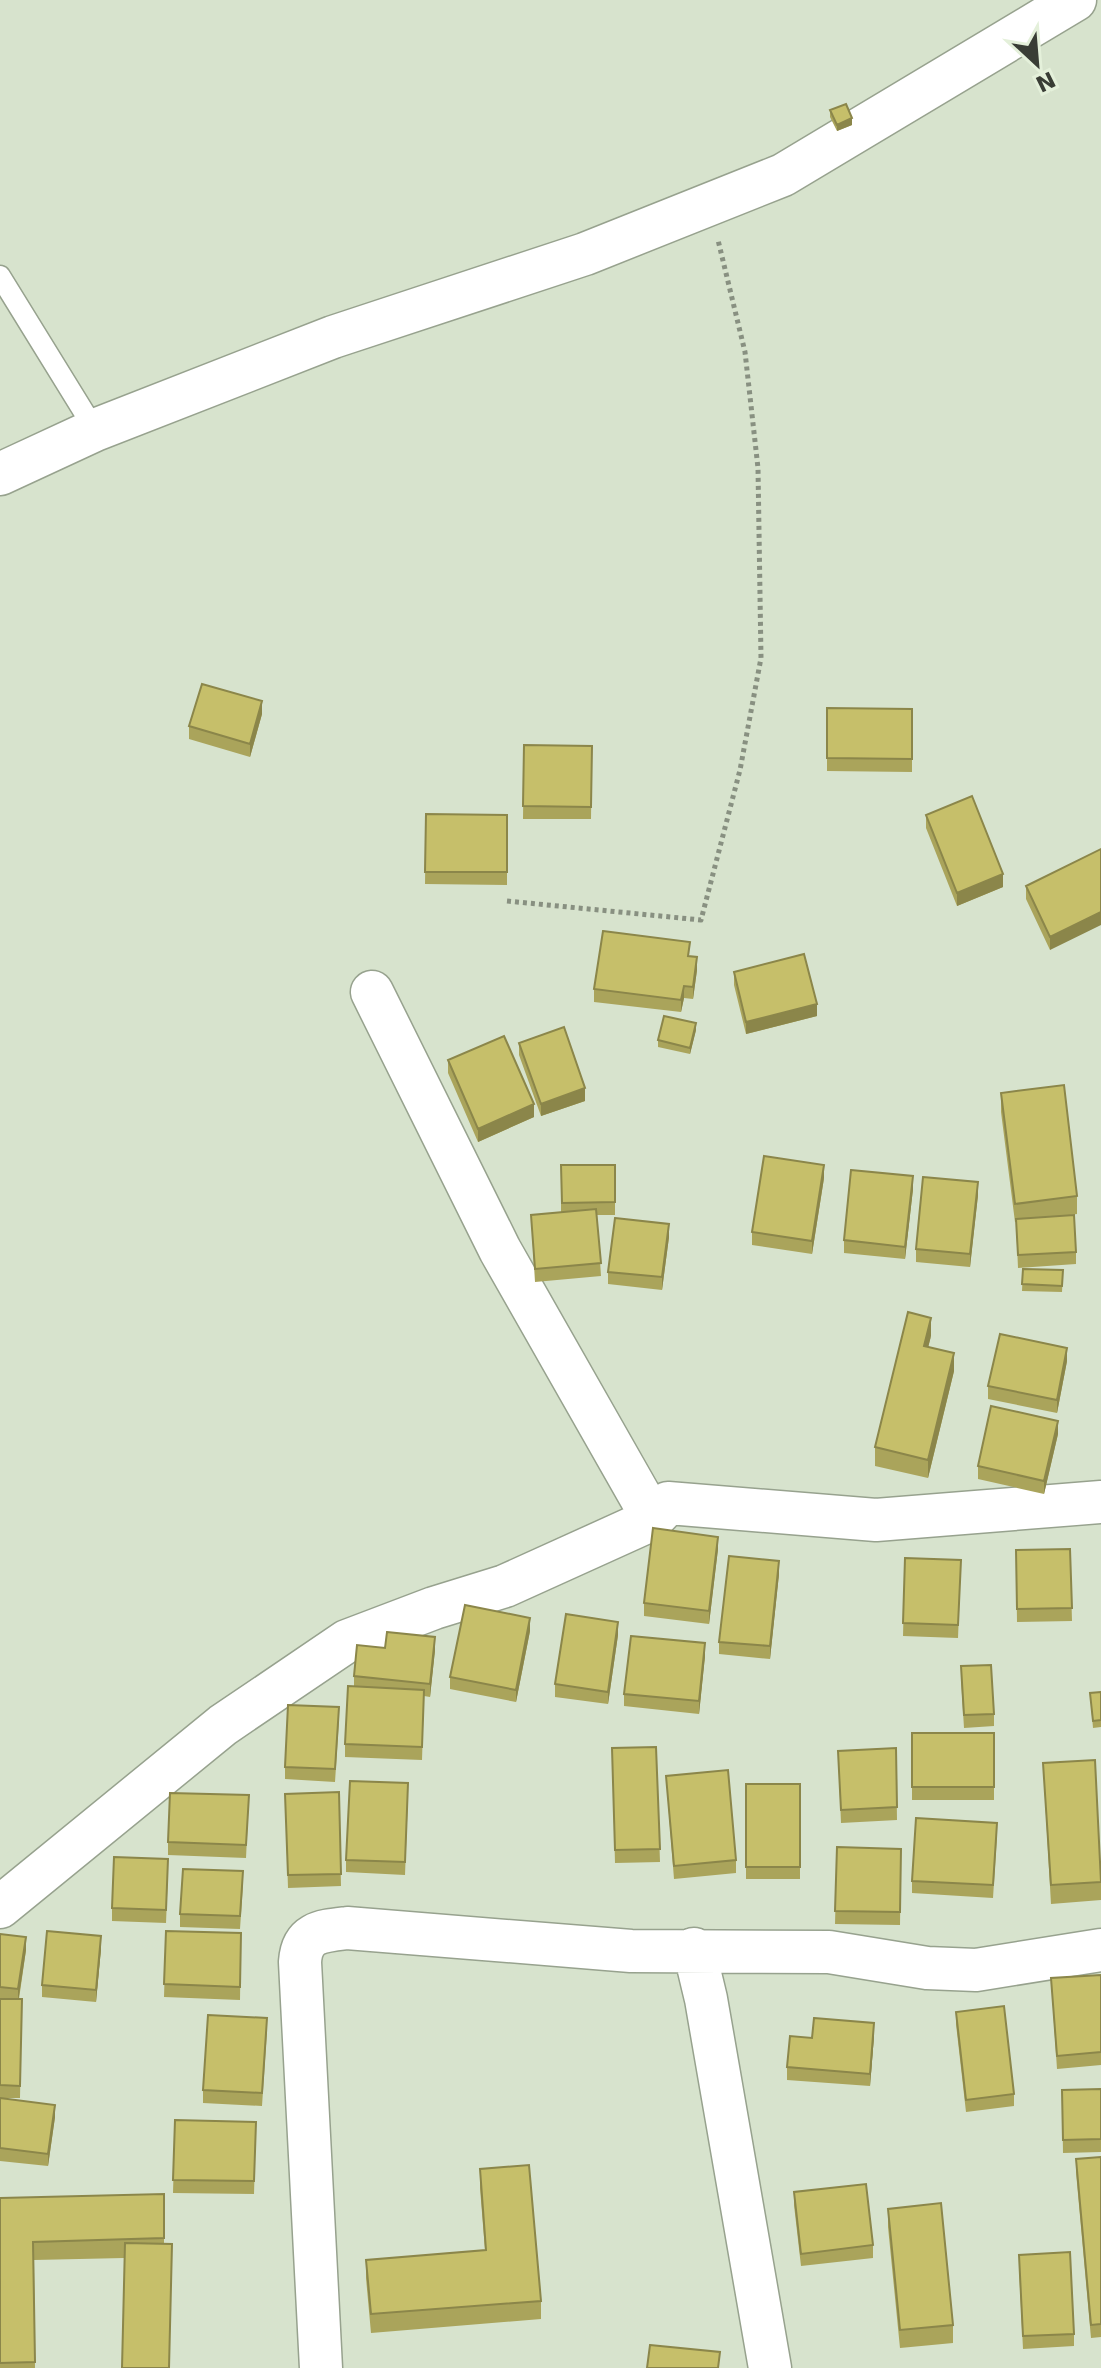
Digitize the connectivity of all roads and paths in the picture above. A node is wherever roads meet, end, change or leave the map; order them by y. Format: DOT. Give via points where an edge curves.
graph roads {
  1 [pos="1075,0"];
  2 [pos="709,204"];
  3 [pos="0,276"];
  4 [pos="95,430"];
  5 [pos="0,474"];
  6 [pos="507,901"];
  7 [pos="372,992"];
  8 [pos="1101,1502"];
  9 [pos="653,1519"];
  10 [pos="0,1907"];
  11 [pos="694,1949"];
  12 [pos="1101,1950"];
  13 [pos="321,2368"];
  14 [pos="770,2368"];
  1 -- 2 [label="street" via="783,175"];
  2 -- 4 [label="street" via="585,254 333,337"];
  2 -- 6 [label="path" via="745,352 758,468 761,658 740,770 701,920"];
  3 -- 4 [label="lane"];
  4 -- 5 [label="street"];
  7 -- 9 [label="street" via="500,1250"];
  8 -- 9 [label="street" via="876,1520 668,1503"];
  9 -- 10 [label="street" via="505,1586 347,1641 223,1725"];
  11 -- 12 [label="street" via="829,1952 976,1970"];
  11 -- 13 [label="street" via="631,1951 347,1928 303,1942"];
  11 -- 14 [label="street"];
}
